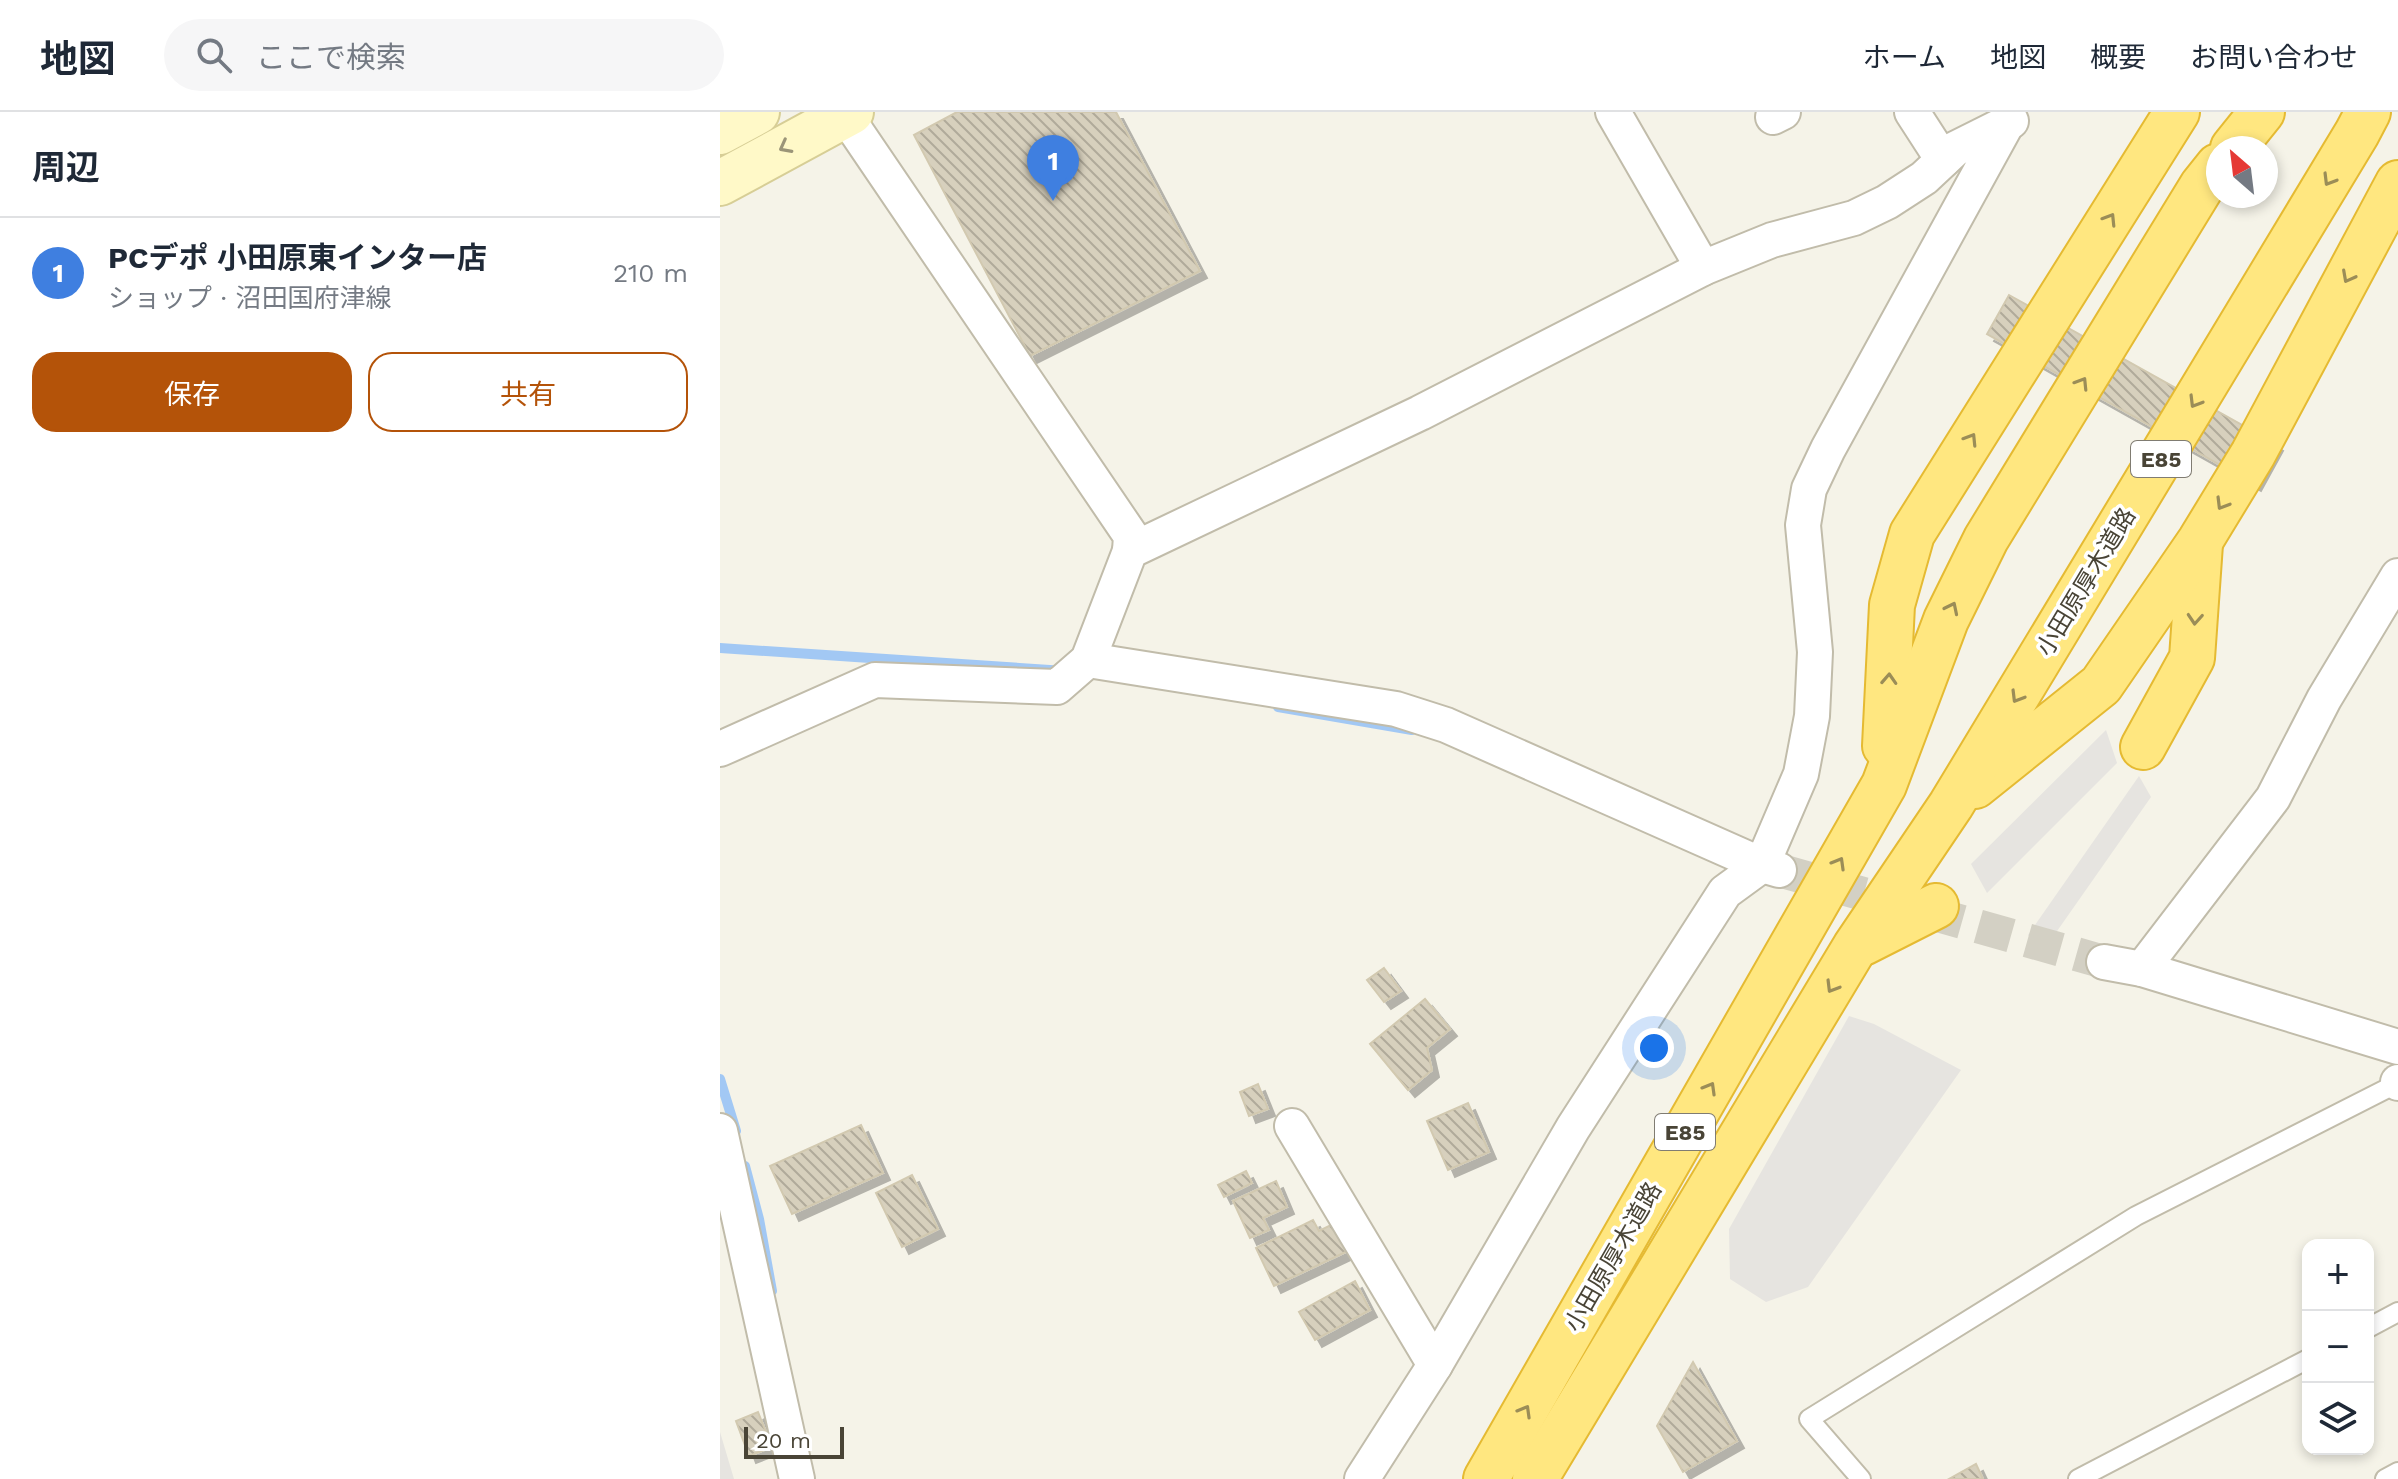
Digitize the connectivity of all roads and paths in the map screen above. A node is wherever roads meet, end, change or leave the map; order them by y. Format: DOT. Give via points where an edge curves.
graph roads {
  1 [pos="757,112"];
  2 [pos="1613,112"];
  3 [pos="1912,112"];
  4 [pos="2177,112"];
  5 [pos="2262,112"];
  6 [pos="2368,112"];
  7 [pos="848,114"];
  8 [pos="2016,118"];
  9 [pos="720,132"];
  10 [pos="2243,136"];
  11 [pos="1943,160"];
  12 [pos="2206,181"];
  13 [pos="720,183"];
  14 [pos="2398,183"];
  15 [pos="1703,268"];
  16 [pos="2200,541"];
  17 [pos="1130,551"];
  18 [pos="2398,576"];
  19 [pos="2387,609"];
  20 [pos="1088,660"];
  21 [pos="2143,747"];
  22 [pos="720,749"];
  23 [pos="1884,785"];
  24 [pos="1951,805"];
  25 [pos="1772,868"];
  26 [pos="1936,906"];
  27 [pos="1855,947"];
  28 [pos="2104,962"];
  29 [pos="2142,969"];
  30 [pos="2398,1047"];
  31 [pos="1795,1048"];
  32 [pos="2398,1083"];
  33 [pos="1292,1126"];
  34 [pos="720,1131"];
  35 [pos="2398,1312"];
  36 [pos="2374,1325"];
  37 [pos="2302,1362"];
  38 [pos="1435,1365"];
  39 [pos="2398,1472"];
  40 [pos="797,1479"];
  41 [pos="1362,1479"];
  42 [pos="1486,1479"];
  43 [pos="1535,1479"];
  44 [pos="1565,1479"];
  45 [pos="1861,1479"];
  46 [pos="2078,1479"];
  47 [pos="2385,1479"];
  1 -- 9 [label="main road"];
  2 -- 15 [label="street"];
  3 -- 11 [label="street"];
  23 -- 4 [label="highway, 小田原厚木道路 / E85, one-way" via="1892,605 1912,534"];
  5 -- 10 [label="highway"];
  6 -- 24 [label="highway, 小田原厚木道路 / E85, one-way"];
  7 -- 13 [label="main road, one-way"];
  7 -- 17 [label="street" via="1131,536"];
  8 -- 11 [label="street"];
  8 -- 25 [label="street" via="1809,489 1803,525 1815,652 1812,716 1801,774"];
  11 -- 15 [label="street" via="1924,178 1865,213 1772,240"];
  23 -- 12 [label="highway, 小田原厚木道路 / E85, one-way" via="1946,620 1986,539"];
  14 -- 16 [label="highway, 小田原厚木道路 / E85, one-way" via="2253,454"];
  15 -- 17 [label="street" via="1420,413"];
  16 -- 21 [label="highway, one-way" via="2192,658"];
  16 -- 24 [label="highway, 小田原厚木道路 / E85" via="2101,685"];
  17 -- 20 [label="street"];
  18 -- 19 [label="street"];
  19 -- 29 [label="street" via="2324,699 2273,798"];
  20 -- 22 [label="street" via="1057,687 875,680"];
  20 -- 25 [label="street" via="1396,709 1446,725"];
  42 -- 23 [label="highway, 小田原厚木道路 / E85, one-way"];
  24 -- 27 [label="highway, 小田原厚木道路 / E85"];
  25 -- 38 [label="street" via="1725,892 1573,1128"];
  26 -- 27 [label="highway"];
  27 -- 31 [label="highway, 小田原厚木道路 / E85, one-way"];
  28 -- 29 [label="street"];
  29 -- 30 [label="street"];
  31 -- 43 [label="highway, 小田原厚木道路 / E85"];
  31 -- 44 [label="highway"];
  32 -- 45 [label="lane" via="2136,1216 1809,1419"];
  33 -- 38 [label="street"];
  34 -- 40 [label="street"];
  35 -- 36 [label="lane"];
  37 -- 46 [label="lane"];
  38 -- 41 [label="street"];
  39 -- 47 [label="lane"];
}
